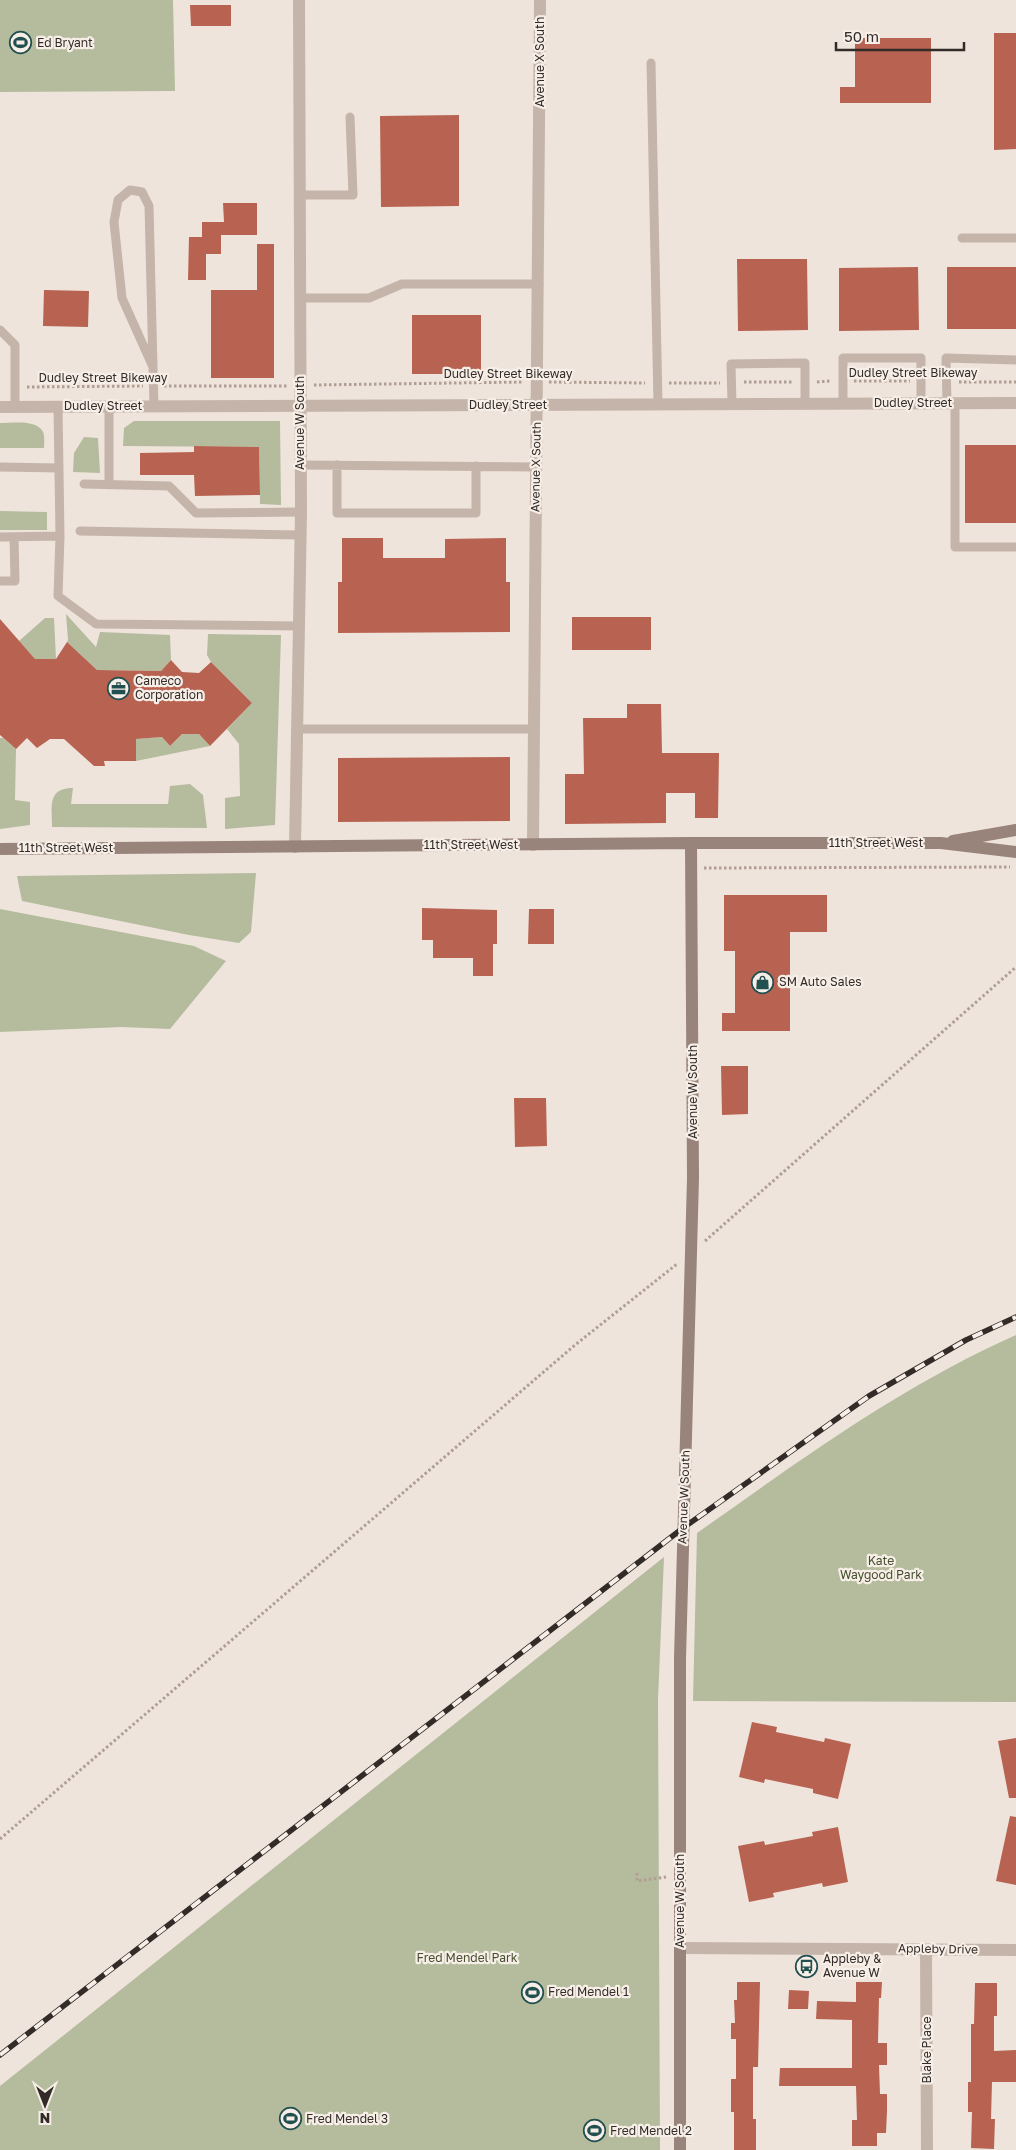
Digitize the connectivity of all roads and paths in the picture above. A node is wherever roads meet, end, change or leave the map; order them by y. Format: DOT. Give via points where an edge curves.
graph roads {
  1 [pos="299,0"];
  2 [pos="540,0"];
  3 [pos="651,63"];
  4 [pos="350,116"];
  5 [pos="299,195"];
  6 [pos="962,238"];
  7 [pos="1016,238"];
  8 [pos="539,284"];
  9 [pos="300,298"];
  10 [pos="0,330"];
  11 [pos="1016,360"];
  12 [pos="153,367"];
  13 [pos="843,381"];
  14 [pos="538,382"];
  15 [pos="732,382"];
  16 [pos="805,382"];
  17 [pos="921,382"];
  18 [pos="947,382"];
  19 [pos="1016,382"];
  20 [pos="656,383"];
  21 [pos="154,386"];
  22 [pos="300,386"];
  23 [pos="14,387"];
  24 [pos="843,403"];
  25 [pos="921,403"];
  26 [pos="951,403"];
  27 [pos="1016,403"];
  28 [pos="537,404"];
  29 [pos="658,404"];
  30 [pos="732,404"];
  31 [pos="805,404"];
  32 [pos="154,406"];
  33 [pos="300,406"];
  34 [pos="0,407"];
  35 [pos="15,407"];
  36 [pos="58,407"];
  37 [pos="109,407"];
  38 [pos="300,465"];
  39 [pos="337,465"];
  40 [pos="476,466"];
  41 [pos="0,467"];
  42 [pos="536,467"];
  43 [pos="59,468"];
  44 [pos="84,484"];
  45 [pos="109,485"];
  46 [pos="301,512"];
  47 [pos="80,531"];
  48 [pos="300,535"];
  49 [pos="60,536"];
  50 [pos="0,537"];
  51 [pos="14,537"];
  52 [pos="1016,547"];
  53 [pos="0,581"];
  54 [pos="298,626"];
  55 [pos="296,729"];
  56 [pos="534,729"];
  57 [pos="1016,830"];
  58 [pos="691,843"];
  59 [pos="941,843"];
  60 [pos="533,845"];
  61 [pos="295,847"];
  62 [pos="0,849"];
  63 [pos="1016,852"];
  64 [pos="1016,867"];
  65 [pos="692,868"];
  66 [pos="1016,967"];
  67 [pos="692,1252"];
  68 [pos="0,1840"];
  69 [pos="637,1873"];
  70 [pos="680,1876"];
  71 [pos="680,1948"];
  72 [pos="926,1950"];
  73 [pos="1016,1950"];
  74 [pos="680,2150"];
  75 [pos="927,2150"];
  1 -- 5 [label="street, Avenue W South"];
  2 -- 8 [label="street, Avenue X South"];
  3 -- 20 [label="lane"];
  4 -- 5 [label="lane" via="353,195"];
  5 -- 9 [label="street, Avenue W South"];
  6 -- 7 [label="lane"];
  8 -- 9 [label="lane" via="402,284 369,298"];
  8 -- 14 [label="street, Avenue X South"];
  9 -- 22 [label="street, Avenue W South"];
  10 -- 23 [label="lane" via="14,344"];
  11 -- 18 [label="lane" via="946,358"];
  12 -- 12 [label="lane" via="149,206 142,192 130,190 118,200 114,222 122,298"];
  12 -- 21 [label="lane"];
  13 -- 16 [label="path, Dudley Street Bikeway"];
  13 -- 17 [label="path, Dudley Street Bikeway"];
  13 -- 17 [label="lane" via="843,358 921,358"];
  13 -- 24 [label="lane"];
  14 -- 20 [label="path, Dudley Street Bikeway"];
  14 -- 22 [label="path, Dudley Street Bikeway"];
  14 -- 28 [label="street, Avenue X South"];
  15 -- 16 [label="path, Dudley Street Bikeway"];
  15 -- 16 [label="lane" via="731,364 805,363"];
  15 -- 20 [label="path, Dudley Street Bikeway"];
  15 -- 30 [label="lane"];
  16 -- 31 [label="lane"];
  17 -- 25 [label="lane"];
  18 -- 19 [label="path, Dudley Street Bikeway"];
  18 -- 26 [label="lane"];
  20 -- 29 [label="lane"];
  21 -- 22 [label="path, Dudley Street Bikeway"];
  21 -- 23 [label="path, Dudley Street Bikeway"];
  21 -- 32 [label="lane"];
  22 -- 33 [label="street, Avenue W South"];
  23 -- 35 [label="lane"];
  24 -- 25 [label="street, Dudley Street"];
  24 -- 31 [label="street, Dudley Street"];
  25 -- 26 [label="street, Dudley Street"];
  26 -- 27 [label="street, Dudley Street"];
  26 -- 52 [label="lane" via="955,547"];
  28 -- 29 [label="street, Dudley Street"];
  28 -- 33 [label="street, Dudley Street"];
  28 -- 42 [label="street, Avenue X South"];
  29 -- 30 [label="street, Dudley Street"];
  30 -- 31 [label="street, Dudley Street"];
  32 -- 33 [label="street, Dudley Street"];
  32 -- 37 [label="street, Dudley Street"];
  33 -- 38 [label="street, Avenue W South"];
  34 -- 35 [label="street, Dudley Street"];
  35 -- 36 [label="street, Dudley Street"];
  36 -- 37 [label="street, Dudley Street"];
  36 -- 43 [label="lane"];
  37 -- 45 [label="lane"];
  38 -- 39 [label="lane"];
  38 -- 46 [label="street, Avenue W South"];
  39 -- 40 [label="lane"];
  39 -- 40 [label="lane" via="337,513 476,513"];
  40 -- 42 [label="lane"];
  41 -- 43 [label="lane"];
  42 -- 56 [label="street, Avenue X South"];
  43 -- 49 [label="lane"];
  44 -- 45 [label="lane"];
  45 -- 46 [label="lane" via="169,486 196,513"];
  46 -- 48 [label="street, Avenue W South"];
  47 -- 48 [label="lane"];
  48 -- 54 [label="street, Avenue W South"];
  49 -- 51 [label="lane"];
  49 -- 54 [label="lane" via="58,596 96,624"];
  50 -- 51 [label="lane"];
  51 -- 53 [label="lane" via="15,581"];
  54 -- 55 [label="street, Avenue W South"];
  55 -- 56 [label="lane"];
  55 -- 61 [label="street, Avenue W South"];
  56 -- 60 [label="street, Avenue X South"];
  57 -- 59 [label="street, 11th Street West"];
  58 -- 59 [label="street, 11th Street West"];
  58 -- 60 [label="street, 11th Street West"];
  58 -- 65 [label="street, Avenue W South"];
  59 -- 63 [label="street, 11th Street West"];
  60 -- 61 [label="street, 11th Street West"];
  61 -- 62 [label="street, 11th Street West"];
  64 -- 65 [label="path"];
  65 -- 67 [label="street, Avenue W South"];
  66 -- 67 [label="path"];
  67 -- 68 [label="path" via="575,1345"];
  67 -- 70 [label="street, Avenue W South" via="680,1659"];
  69 -- 70 [label="path" via="637,1881"];
  70 -- 71 [label="street, Avenue W South"];
  71 -- 72 [label="street, Appleby Drive"];
  71 -- 74 [label="street, Avenue W South"];
  72 -- 73 [label="street, Appleby Drive"];
  72 -- 75 [label="street, Blake Place"];
}
